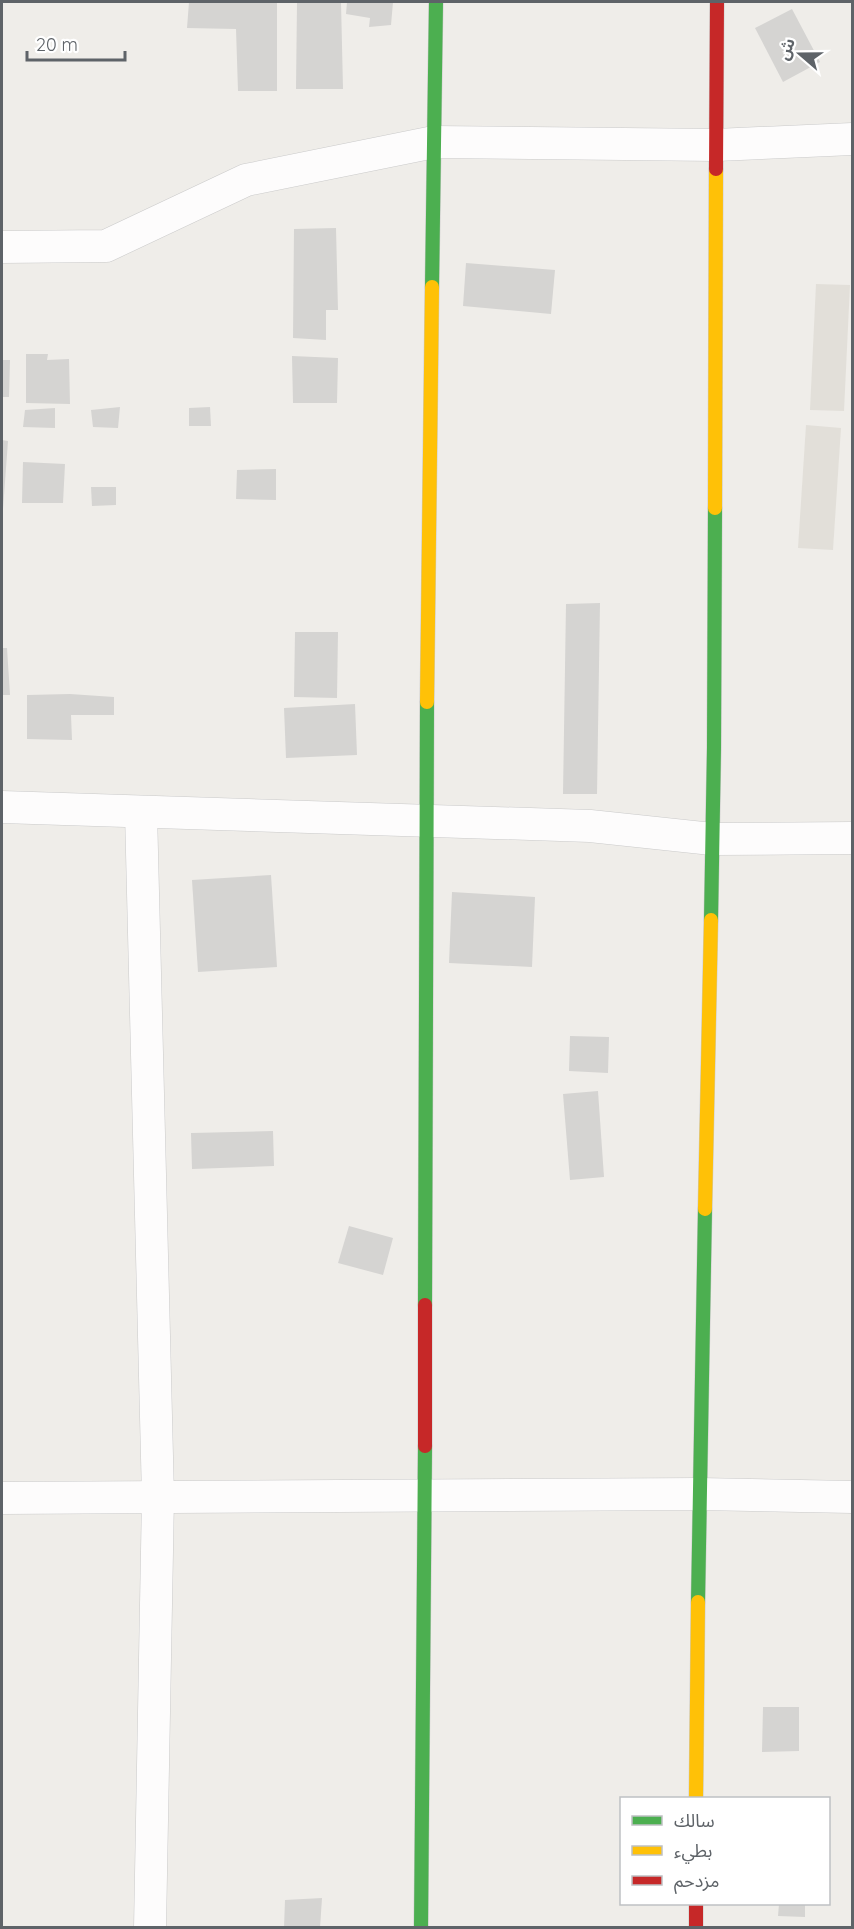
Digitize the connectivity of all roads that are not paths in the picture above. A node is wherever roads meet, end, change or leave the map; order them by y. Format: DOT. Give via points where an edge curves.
graph roads {
  1 [pos="436,2"];
  2 [pos="717,2"];
  3 [pos="852,139"];
  4 [pos="434,142"];
  5 [pos="716,145"];
  6 [pos="2,247"];
  7 [pos="2,807"];
  8 [pos="141,812"];
  9 [pos="425,821"];
  10 [pos="852,838"];
  11 [pos="712,839"];
  12 [pos="700,1494"];
  13 [pos="425,1496"];
  14 [pos="158,1497"];
  15 [pos="852,1497"];
  16 [pos="2,1498"];
  17 [pos="696,1797"];
  18 [pos="696,1905"];
  19 [pos="150,1928"];
  20 [pos="421,1928"];
  21 [pos="696,1928"];
  1 -- 4 [label="street"];
  2 -- 5 [label="street"];
  3 -- 5 [label="street"];
  4 -- 5 [label="street"];
  4 -- 6 [label="street" via="246,180 106,246"];
  4 -- 9 [label="street"];
  5 -- 11 [label="street"];
  7 -- 8 [label="street"];
  8 -- 9 [label="street"];
  8 -- 14 [label="street"];
  9 -- 11 [label="street" via="590,826"];
  9 -- 13 [label="street"];
  10 -- 11 [label="street"];
  11 -- 12 [label="street"];
  12 -- 13 [label="street"];
  12 -- 15 [label="street"];
  12 -- 17 [label="street"];
  13 -- 14 [label="street"];
  13 -- 20 [label="street"];
  14 -- 16 [label="street"];
  14 -- 19 [label="street"];
  18 -- 21 [label="street"];
}
